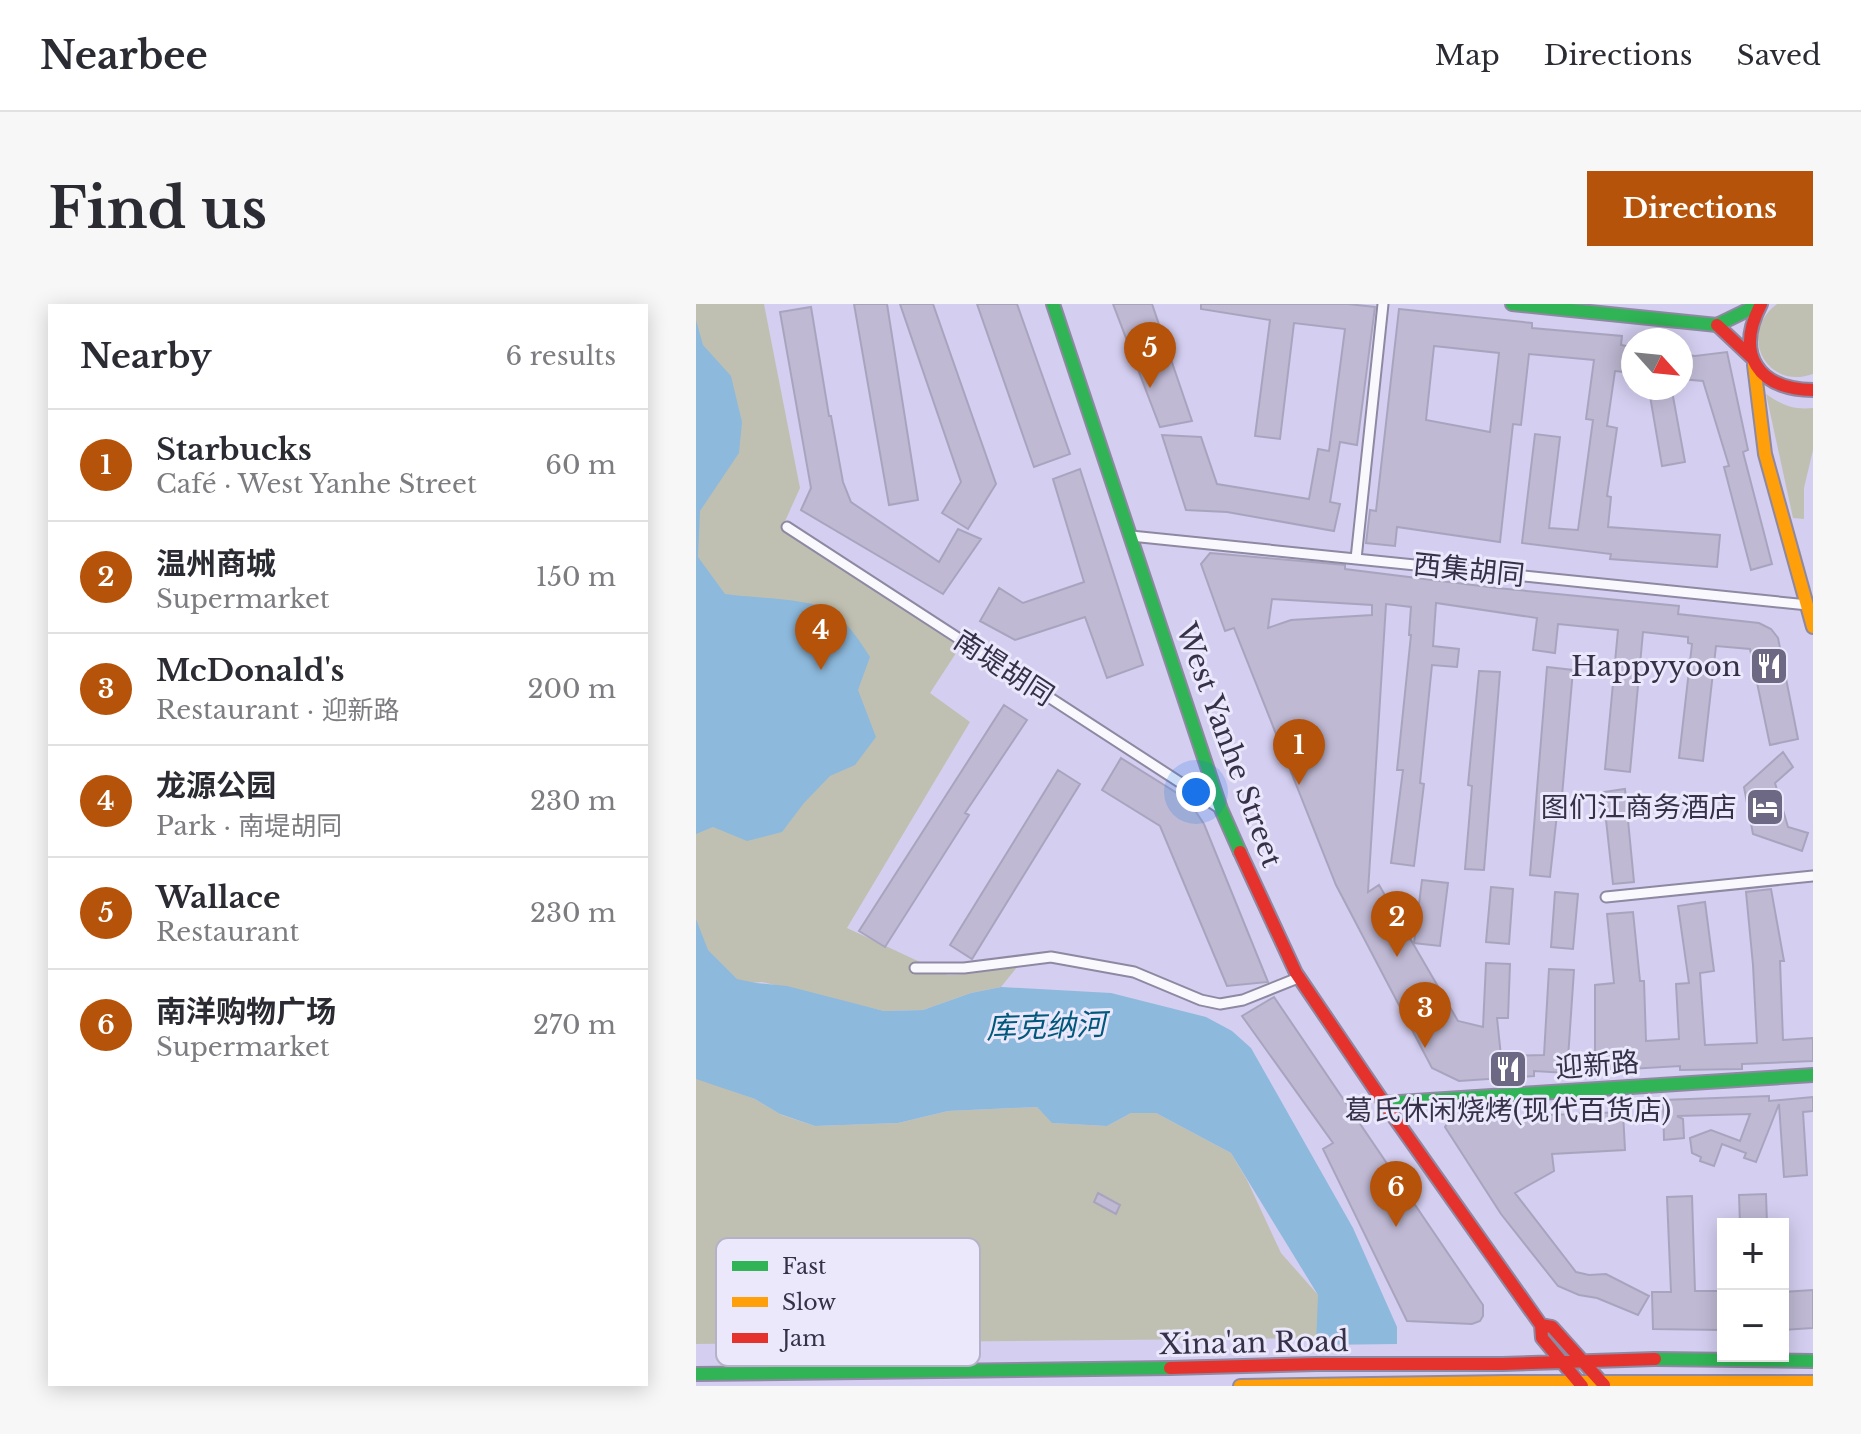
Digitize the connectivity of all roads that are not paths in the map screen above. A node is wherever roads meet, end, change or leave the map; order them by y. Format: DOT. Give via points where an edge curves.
graph roads {
  1 [pos="1053,304"];
  2 [pos="1383,304"];
  3 [pos="1512,304"];
  4 [pos="1761,304"];
  5 [pos="1628,310"];
  6 [pos="1717,325"];
  7 [pos="1753,361"];
  8 [pos="1813,390"];
  9 [pos="787,527"];
  10 [pos="1131,536"];
  11 [pos="1356,559"];
  12 [pos="1808,605"];
  13 [pos="1813,627"];
  14 [pos="1221,809"];
  15 [pos="1813,876"];
  16 [pos="1606,897"];
  17 [pos="915,968"];
  18 [pos="1298,978"];
  19 [pos="1813,1075"];
  20 [pos="1384,1103"];
  21 [pos="1541,1325"];
  22 [pos="1581,1360"];
  23 [pos="1563,1361"];
  24 [pos="1813,1361"];
  25 [pos="696,1374"];
  26 [pos="1813,1382"];
  27 [pos="1315,1385"];
  28 [pos="1398,1385"];
  29 [pos="1422,1385"];
  30 [pos="1580,1385"];
  31 [pos="1605,1385"];
  32 [pos="1240,1386"];
  1 -- 10 [label="main road, West Yanhe Street"];
  2 -- 11 [label="street"];
  3 -- 5 [label="main road"];
  4 -- 6 [label="main road"];
  4 -- 7 [label="main road" via="1749,328"];
  5 -- 6 [label="main road"];
  6 -- 7 [label="main road"];
  7 -- 8 [label="main road" via="1779,387"];
  7 -- 12 [label="main road" via="1765,454"];
  9 -- 14 [label="street, 南堤胡同"];
  10 -- 11 [label="street, 西集胡同"];
  10 -- 14 [label="main road, West Yanhe Street"];
  11 -- 12 [label="street, 西集胡同"];
  12 -- 13 [label="main road"];
  14 -- 18 [label="main road, West Yanhe Street"];
  15 -- 16 [label="street"];
  17 -- 18 [label="street" via="1051,957 1134,972 1220,1004"];
  18 -- 20 [label="main road, West Yanhe Street"];
  19 -- 20 [label="main road, 迎新路"];
  20 -- 21 [label="main road, West Yanhe Street"];
  21 -- 22 [label="main road, West Yanhe Street" via="1552,1327"];
  21 -- 23 [label="main road, West Yanhe Street" via="1542,1338"];
  22 -- 23 [label="main road, Xina'an Road"];
  22 -- 24 [label="main road, Xina'an Road"];
  22 -- 30 [label="main road"];
  22 -- 31 [label="main road, West Yanhe Street"];
  23 -- 25 [label="main road, Xina'an Road"];
  23 -- 30 [label="main road, West Yanhe Street"];
  26 -- 31 [label="main road, Xina'an Road"];
  27 -- 28 [label="main road, Xina'an Road"];
  27 -- 32 [label="main road, Xina'an Road"];
  28 -- 29 [label="main road, Xina'an Road"];
  29 -- 30 [label="main road, Xina'an Road"];
  30 -- 31 [label="main road, Xina'an Road"];
}
